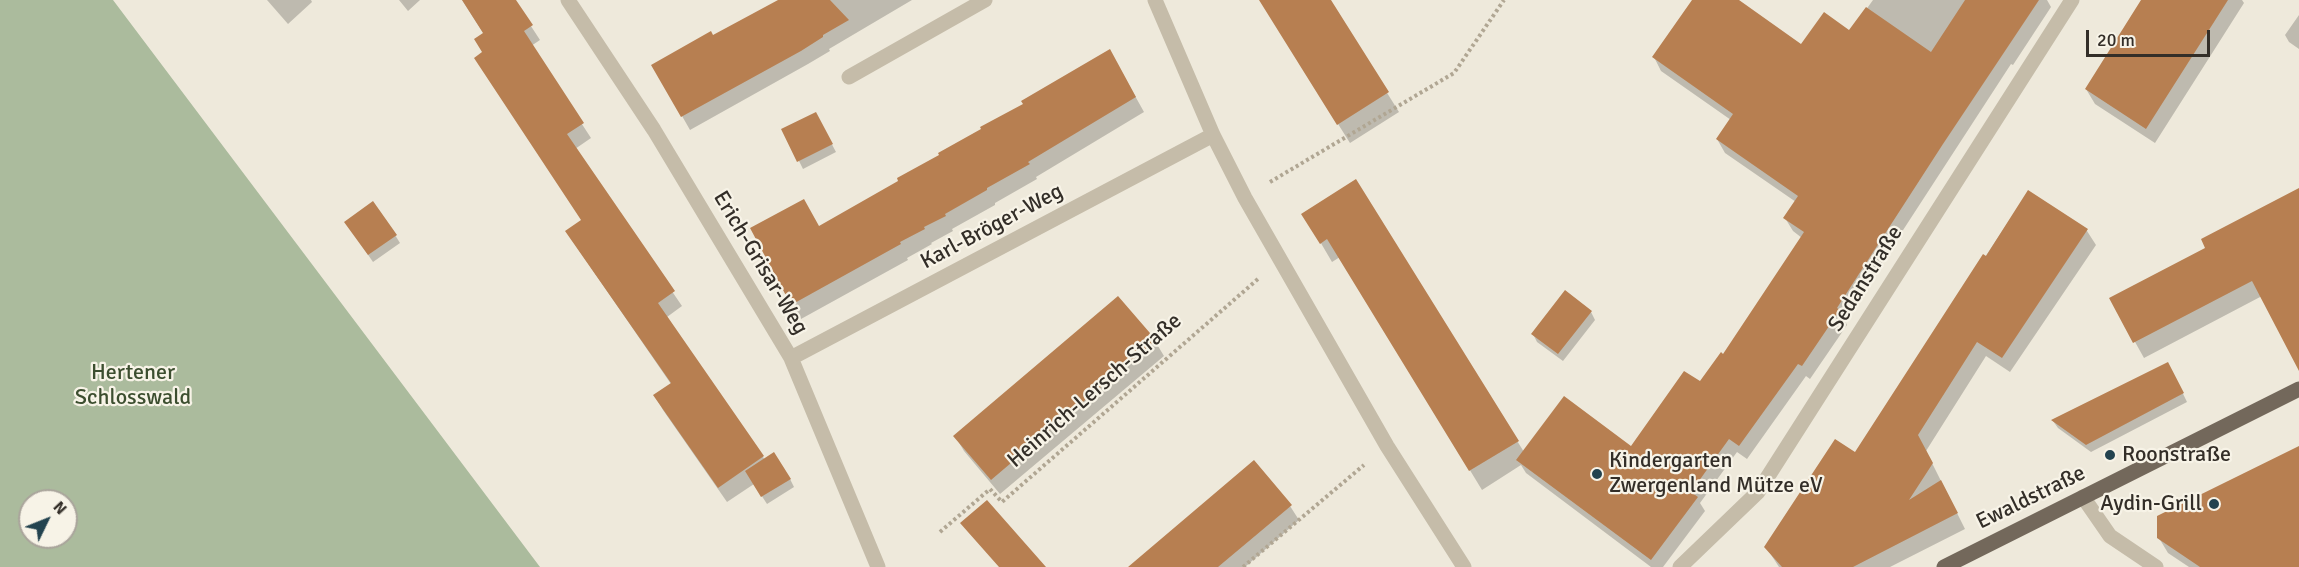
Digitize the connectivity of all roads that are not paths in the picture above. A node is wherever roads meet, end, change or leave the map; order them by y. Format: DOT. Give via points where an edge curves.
graph roads {
  1 [pos="568,0"];
  2 [pos="985,0"];
  3 [pos="1155,0"];
  4 [pos="2073,0"];
  5 [pos="849,77"];
  6 [pos="1213,135"];
  7 [pos="791,358"];
  8 [pos="2299,389"];
  9 [pos="2083,497"];
  10 [pos="878,567"];
  11 [pos="1464,567"];
  12 [pos="1680,567"];
  13 [pos="1944,567"];
  14 [pos="2156,567"];
  1 -- 7 [label="street, Erich-Grisar-Weg" via="654,130"];
  2 -- 5 [label="street"];
  3 -- 6 [label="street"];
  4 -- 12 [label="street, Sedanstraße" via="1758,492"];
  6 -- 7 [label="street, Karl-Bröger-Weg"];
  6 -- 11 [label="street" via="1386,446"];
  7 -- 10 [label="street, Erich-Grisar-Weg"];
  8 -- 9 [label="main road, Ewaldstraße"];
  9 -- 13 [label="main road, Ewaldstraße"];
  9 -- 14 [label="street" via="2110,536"];
}
